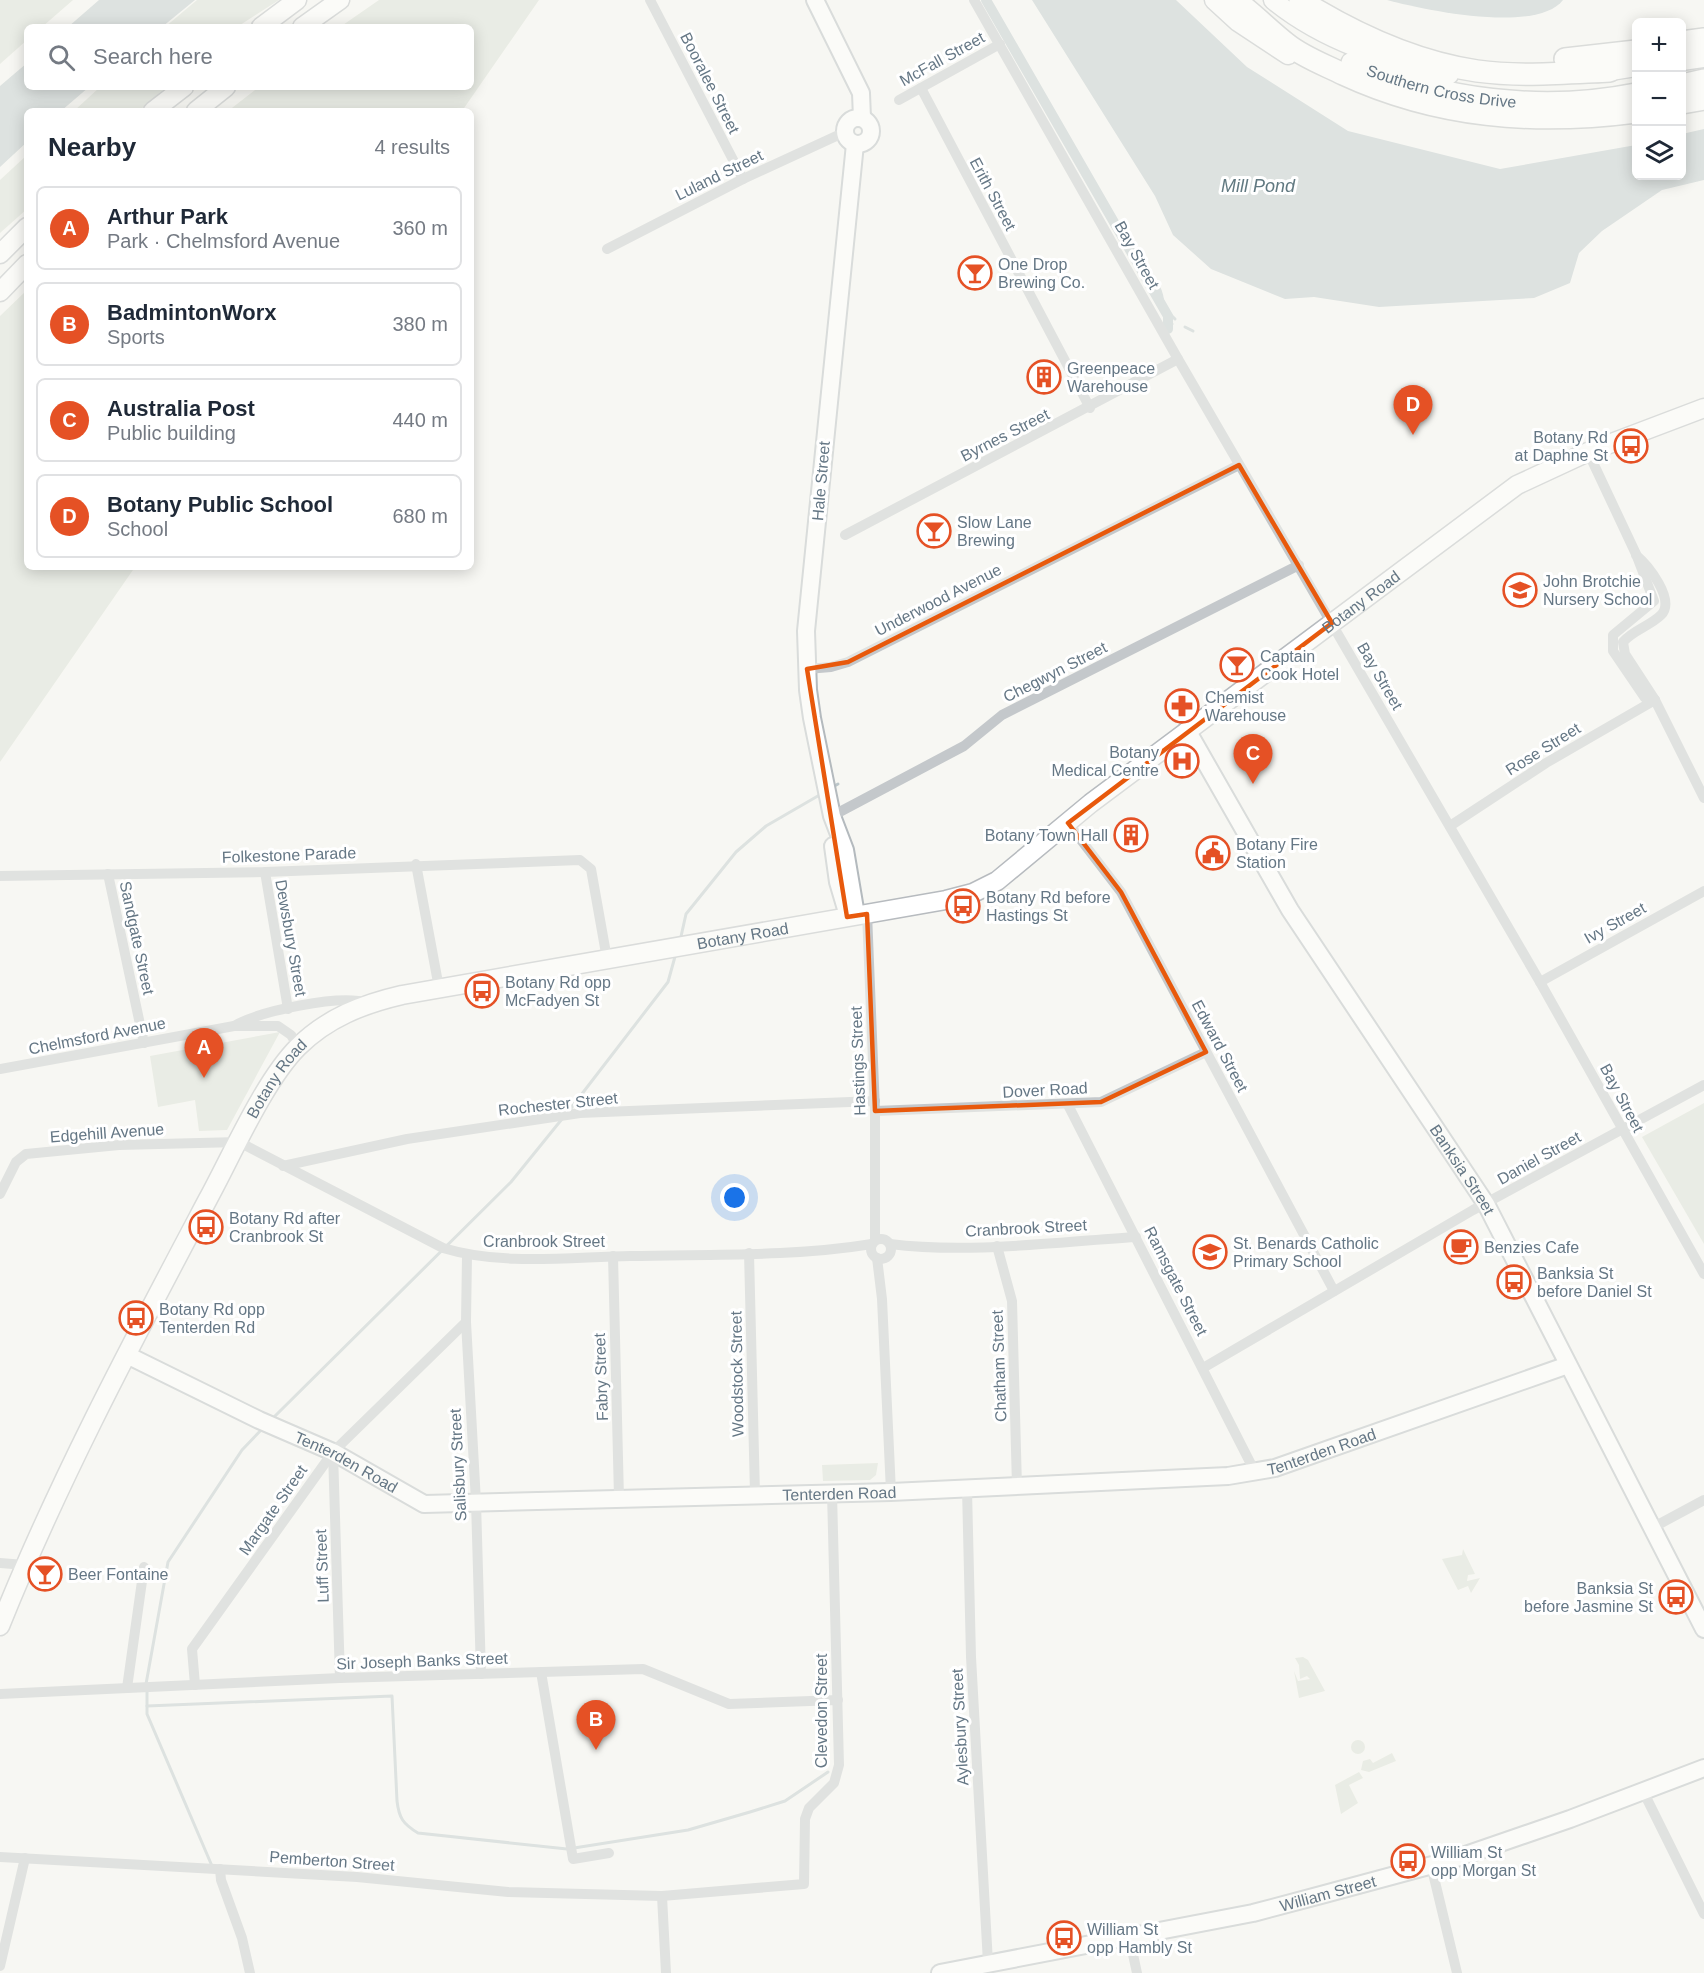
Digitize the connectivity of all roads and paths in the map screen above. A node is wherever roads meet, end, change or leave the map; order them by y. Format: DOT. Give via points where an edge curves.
graph roads {
  1 [pos="297,0"];
  2 [pos="340,0"];
  3 [pos="650,0"];
  4 [pos="815,0"];
  5 [pos="974,0"];
  6 [pos="1214,0"];
  7 [pos="1235,0"];
  8 [pos="1273,0"];
  9 [pos="1300,0"];
  10 [pos="1258,17"];
  11 [pos="265,24"];
  12 [pos="306,24"];
  13 [pos="1366,33"];
  14 [pos="1704,39"];
  15 [pos="1686,41"];
  16 [pos="1000,44"];
  17 [pos="1632,57"];
  18 [pos="1632,58"];
  19 [pos="1704,58"];
  20 [pos="1686,60"];
  21 [pos="1610,71"];
  22 [pos="1704,80"];
  23 [pos="1686,84"];
  24 [pos="921,88"];
  25 [pos="180,90"];
  26 [pos="222,90"];
  27 [pos="1629,95"];
  28 [pos="898,100"];
  29 [pos="1704,100"];
  30 [pos="1686,102"];
  31 [pos="1686,107"];
  32 [pos="157,108"];
  33 [pos="200,108"];
  34 [pos="1632,113"];
  35 [pos="862,118"];
  36 [pos="1632,120"];
  37 [pos="850,138"];
  38 [pos="743,179"];
  39 [pos="24,229"];
  40 [pos="607,249"];
  41 [pos="0,254"];
  42 [pos="24,267"];
  43 [pos="0,292"];
  44 [pos="1178,360"];
  45 [pos="1090,408"];
  46 [pos="1704,408"];
  47 [pos="1588,452"];
  48 [pos="1239,465"];
  49 [pos="845,535"];
  50 [pos="1299,565"];
  51 [pos="1332,623"];
  52 [pos="812,669"];
  53 [pos="1655,700"];
  54 [pos="1187,730"];
  55 [pos="1704,798"];
  56 [pos="832,816"];
  57 [pos="1068,823"];
  58 [pos="1450,826"];
  59 [pos="416,864"];
  60 [pos="265,872"];
  61 [pos="108,874"];
  62 [pos="0,876"];
  63 [pos="1704,891"];
  64 [pos="857,915"];
  65 [pos="607,959"];
  66 [pos="1540,982"];
  67 [pos="439,988"];
  68 [pos="368,1003"];
  69 [pos="288,1009"];
  70 [pos="234,1026"];
  71 [pos="144,1043"];
  72 [pos="298,1046"];
  73 [pos="1206,1052"];
  74 [pos="0,1069"];
  75 [pos="1704,1085"];
  76 [pos="1068,1105"];
  77 [pos="875,1106"];
  78 [pos="1624,1128"];
  79 [pos="239,1142"];
  80 [pos="283,1166"];
  81 [pos="0,1194"];
  82 [pos="1486,1204"];
  83 [pos="1136,1237"];
  84 [pos="997,1246"];
  85 [pos="881,1249"];
  86 [pos="749,1253"];
  87 [pos="466,1256"];
  88 [pos="613,1256"];
  89 [pos="1704,1274"];
  90 [pos="1334,1291"];
  91 [pos="465,1322"];
  92 [pos="127,1355"];
  93 [pos="1568,1365"];
  94 [pos="1203,1368"];
  95 [pos="333,1452"];
  96 [pos="1255,1472"];
  97 [pos="1017,1487"];
  98 [pos="967,1489"];
  99 [pos="891,1492"];
  100 [pos="832,1493"];
  101 [pos="755,1494"];
  102 [pos="620,1498"];
  103 [pos="1704,1500"];
  104 [pos="476,1502"];
  105 [pos="1652,1528"];
  106 [pos="0,1563"];
  107 [pos="25,1565"];
  108 [pos="144,1567"];
  109 [pos="0,1626"];
  110 [pos="1704,1629"];
  111 [pos="541,1672"];
  112 [pos="481,1674"];
  113 [pos="340,1678"];
  114 [pos="195,1685"];
  115 [pos="127,1688"];
  116 [pos="0,1694"];
  117 [pos="838,1700"];
  118 [pos="1704,1768"];
  119 [pos="1643,1791"];
  120 [pos="609,1853"];
  121 [pos="0,1857"];
  122 [pos="25,1858"];
  123 [pos="1431,1865"];
  124 [pos="220,1869"];
  125 [pos="662,1896"];
  126 [pos="1704,1914"];
  127 [pos="1129,1936"];
  128 [pos="988,1963"];
  129 [pos="0,1966"];
  130 [pos="250,1973"];
  131 [pos="666,1973"];
  132 [pos="940,1973"];
  133 [pos="1137,1973"];
  134 [pos="1457,1973"];
  1 -- 11 [label="main road"];
  2 -- 12 [label="main road"];
  3 -- 38 [label="street, Booralee Street"];
  4 -- 35 [label="street" via="861,93"];
  5 -- 16 [label="street, Bay Street"];
  6 -- 36 [label="main road" via="1238,22 1304,64 1384,100 1480,124 1586,127"];
  7 -- 10 [label="highway"];
  8 -- 21 [label="main road" via="1327,34 1374,55 1464,79 1554,83"];
  9 -- 13 [label="highway"];
  10 -- 27 [label="highway, Southern Cross Drive" via="1355,64 1439,91 1534,103"];
  10 -- 34 [label="highway" via="1288,45 1317,62 1380,90 1433,106 1474,115 1552,118"];
  13 -- 17 [label="highway, Southern Cross Drive" via="1494,59"];
  13 -- 21 [label="highway" via="1403,53 1479,71"];
  14 -- 15 [label="highway"];
  16 -- 24 [label="street, McFall Street"];
  16 -- 44 [label="street, Bay Street"];
  18 -- 21 [label="main road"];
  19 -- 20 [label="main road"];
  22 -- 23 [label="highway"];
  24 -- 28 [label="street, McFall Street"];
  24 -- 45 [label="street, Erith Street"];
  25 -- 32 [label="main road"];
  26 -- 33 [label="main road"];
  29 -- 30 [label="highway"];
  29 -- 31 [label="main road"];
  35 -- 37 [label="street" via="850,121"];
  35 -- 37 [label="street" via="871,126 867,141"];
  37 -- 38 [label="street, Luland Street"];
  37 -- 52 [label="street, Hale Street" via="806,631"];
  38 -- 40 [label="street, Luland Street"];
  39 -- 41 [label="main road"];
  42 -- 43 [label="main road"];
  44 -- 45 [label="street, Byrnes Street"];
  44 -- 48 [label="street, Bay Street"];
  45 -- 49 [label="street, Byrnes Street"];
  46 -- 47 [label="main road, Botany Road"];
  47 -- 51 [label="main road, Botany Road" via="1517,485"];
  47 -- 53 [label="street" via="1636,554 1649,565 1662,591 1664,613 1623,642 1625,654"];
  48 -- 50 [label="street, Bay Street"];
  48 -- 52 [label="street, Underwood Avenue" via="835,666"];
  50 -- 51 [label="street, Bay Street"];
  50 -- 56 [label="street, Chegwyn Street" via="1002,715 964,747"];
  51 -- 54 [label="main road, Botany Road"];
  51 -- 58 [label="street, Bay Street"];
  52 -- 56 [label="street, Hale Street" via="812,718"];
  53 -- 55 [label="street"];
  53 -- 58 [label="street, Rose Street" via="1546,763"];
  54 -- 57 [label="main road, Botany Road"];
  54 -- 82 [label="street, Banksia Street" via="1290,910"];
  56 -- 64 [label="street, Hale Street" via="845,850"];
  57 -- 64 [label="main road, Botany Road" via="986,888 959,897"];
  57 -- 73 [label="street, Edward Street" via="1120,892"];
  58 -- 66 [label="street, Bay Street"];
  59 -- 60 [label="street, Folkestone Parade"];
  59 -- 65 [label="street, Folkestone Parade" via="580,860 591,869"];
  59 -- 67 [label="street"];
  60 -- 61 [label="street, Folkestone Parade"];
  60 -- 69 [label="street, Dewsbury Street"];
  61 -- 62 [label="street, Folkestone Parade"];
  61 -- 71 [label="street, Sandgate Street"];
  63 -- 66 [label="street, Ivy Street"];
  64 -- 65 [label="main road, Botany Road"];
  64 -- 77 [label="street, Hastings Street"];
  65 -- 67 [label="main road, Botany Road"];
  66 -- 78 [label="street, Bay Street"];
  67 -- 68 [label="main road, Botany Road"];
  68 -- 69 [label="street, Chelmsford Avenue" via="352,999"];
  68 -- 72 [label="main road, Botany Road" via="334,1019"];
  69 -- 70 [label="street, Chelmsford Avenue" via="251,1017"];
  70 -- 71 [label="street, Chelmsford Avenue"];
  70 -- 72 [label="street, Chelmsford Avenue" via="278,1026"];
  71 -- 74 [label="street, Chelmsford Avenue"];
  72 -- 79 [label="main road, Botany Road" via="272,1082"];
  73 -- 76 [label="street, Dover Road" via="1101,1102"];
  73 -- 90 [label="street, Edward Street"];
  75 -- 78 [label="street, Daniel Street"];
  76 -- 77 [label="street, Dover Road"];
  76 -- 83 [label="street, Ramsgate Street"];
  77 -- 80 [label="street, Rochester Street" via="580,1113 407,1139"];
  77 -- 85 [label="street, Hastings Street"];
  78 -- 82 [label="street, Daniel Street"];
  78 -- 89 [label="street, Bay Street"];
  79 -- 80 [label="street, Cranbrook Street"];
  79 -- 81 [label="street, Edgehill Avenue" via="119,1145 26,1154 16,1162"];
  79 -- 92 [label="main road, Botany Road"];
  80 -- 87 [label="street, Cranbrook Street"];
  82 -- 90 [label="street, Daniel Street"];
  82 -- 93 [label="street, Banksia Street"];
  83 -- 84 [label="street, Cranbrook Street"];
  83 -- 94 [label="street, Ramsgate Street"];
  84 -- 85 [label="street, Cranbrook Street"];
  84 -- 97 [label="street, Chatham Street" via="1012,1301"];
  85 -- 86 [label="street, Cranbrook Street"];
  85 -- 99 [label="street, Hastings Street"];
  86 -- 88 [label="street, Cranbrook Street"];
  86 -- 101 [label="street, Woodstock Street"];
  87 -- 88 [label="street, Cranbrook Street"];
  87 -- 91 [label="street, Salisbury Street"];
  88 -- 102 [label="street, Fabry Street"];
  90 -- 94 [label="street, Daniel Street"];
  91 -- 95 [label="street, Margate Street"];
  91 -- 104 [label="street, Salisbury Street"];
  92 -- 95 [label="street, Tenterden Road"];
  92 -- 107 [label="main road, Botany Road"];
  93 -- 96 [label="street, Tenterden Road"];
  93 -- 105 [label="street, Banksia Street"];
  94 -- 96 [label="street, Ramsgate Street"];
  95 -- 104 [label="street, Tenterden Road" via="424,1504"];
  95 -- 113 [label="street, Luff Street"];
  95 -- 114 [label="street, Margate Street" via="192,1649"];
  96 -- 97 [label="street, Tenterden Road"];
  97 -- 98 [label="street, Tenterden Road"];
  98 -- 99 [label="street, Tenterden Road"];
  98 -- 128 [label="street, Aylesbury Street"];
  99 -- 100 [label="street, Tenterden Road"];
  100 -- 101 [label="street, Tenterden Road"];
  100 -- 117 [label="street, Clevedon Street"];
  101 -- 102 [label="street, Tenterden Road"];
  102 -- 104 [label="street, Tenterden Road"];
  103 -- 105 [label="street"];
  104 -- 112 [label="street, Salisbury Street"];
  105 -- 110 [label="street, Banksia Street"];
  106 -- 107 [label="street"];
  107 -- 109 [label="main road, Botany Road"];
  108 -- 115 [label="street"];
  111 -- 112 [label="street, Sir Joseph Banks Street"];
  111 -- 117 [label="street, Sir Joseph Banks Street" via="643,1669 729,1704"];
  111 -- 120 [label="street" via="573,1859"];
  112 -- 113 [label="street, Sir Joseph Banks Street"];
  113 -- 114 [label="street, Sir Joseph Banks Street"];
  114 -- 115 [label="street, Sir Joseph Banks Street"];
  115 -- 116 [label="street, Sir Joseph Banks Street"];
  117 -- 125 [label="street, Clevedon Street" via="839,1765 834,1783 809,1808 805,1819 804,1884"];
  118 -- 119 [label="street, William Street"];
  119 -- 123 [label="street, William Street"];
  119 -- 126 [label="street"];
  121 -- 122 [label="street, Pemberton Street"];
  122 -- 124 [label="street, Pemberton Street"];
  122 -- 129 [label="street"];
  123 -- 127 [label="street, William Street" via="1253,1913"];
  123 -- 134 [label="street"];
  124 -- 125 [label="street, Pemberton Street" via="508,1892"];
  124 -- 130 [label="street" via="220,1880 242,1938"];
  125 -- 131 [label="street"];
  127 -- 128 [label="street, William Street"];
  127 -- 133 [label="street"];
  128 -- 132 [label="street, William Street"];
}
